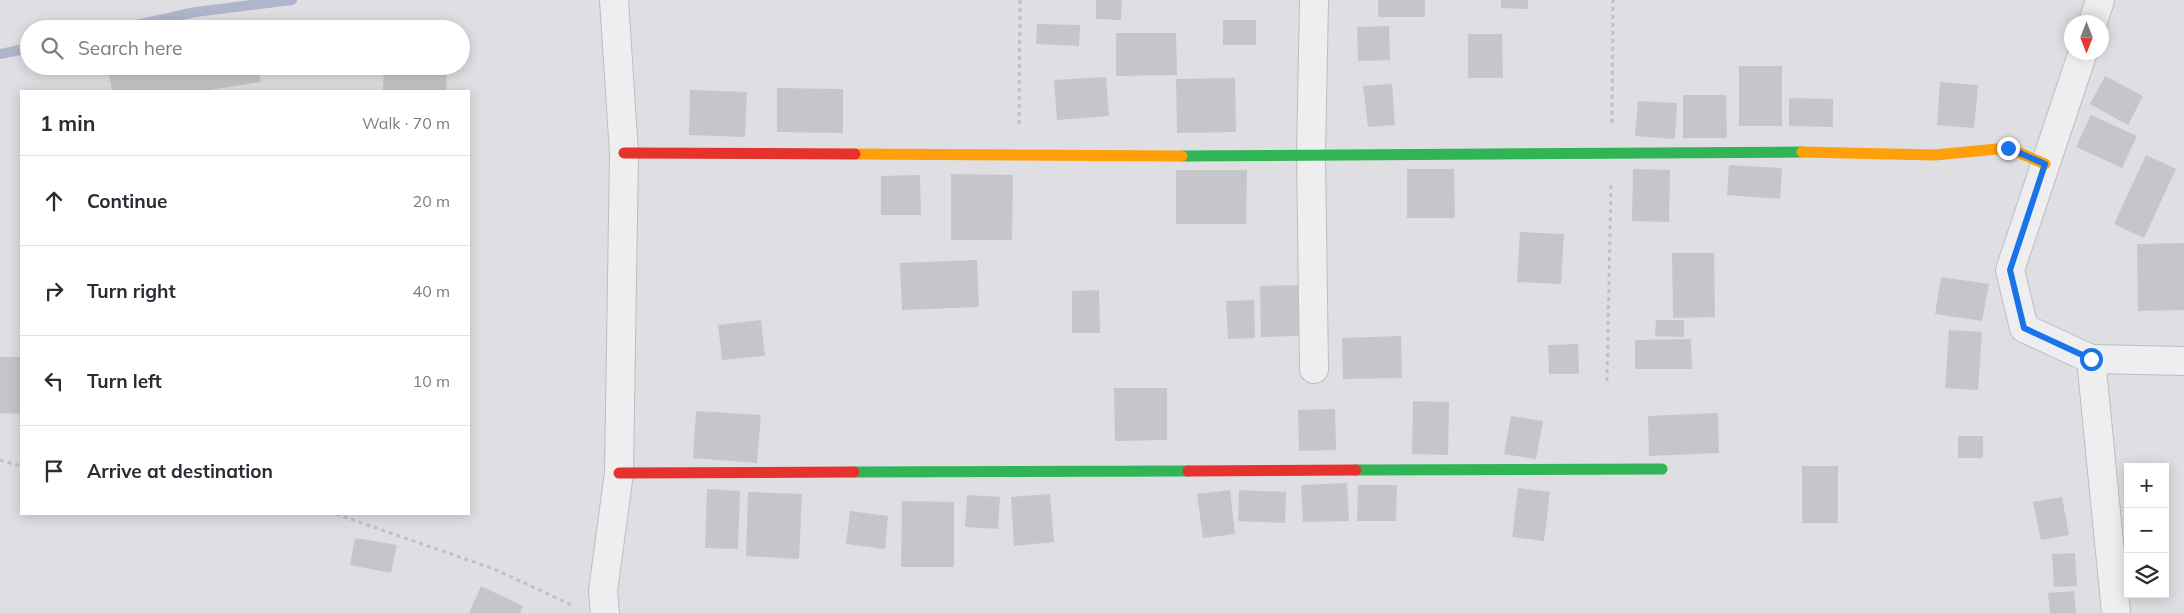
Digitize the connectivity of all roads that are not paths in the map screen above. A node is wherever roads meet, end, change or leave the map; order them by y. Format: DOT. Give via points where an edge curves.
graph roads {
  1 [pos="614,0"];
  2 [pos="1314,0"];
  3 [pos="2100,0"];
  4 [pos="2095,15"];
  5 [pos="2080,60"];
  6 [pos="624,153"];
  7 [pos="1311,156"];
  8 [pos="2045,164"];
  9 [pos="2091,359"];
  10 [pos="2184,361"];
  11 [pos="1314,369"];
  12 [pos="1662,469"];
  13 [pos="619,473"];
  14 [pos="592,611"];
  15 [pos="2116,613"];
  1 -- 6 [label="street"];
  2 -- 7 [label="street"];
  3 -- 4 [label="street"];
  5 -- 8 [label="street"];
  6 -- 7 [label="street"];
  6 -- 13 [label="street"];
  7 -- 8 [label="street" via="1851,152 1935,155 2008,148"];
  7 -- 11 [label="street"];
  8 -- 9 [label="street" via="2010,270 2024,328"];
  9 -- 10 [label="street"];
  9 -- 15 [label="street"];
  12 -- 13 [label="street"];
  13 -- 14 [label="street" via="603,591"];
}
